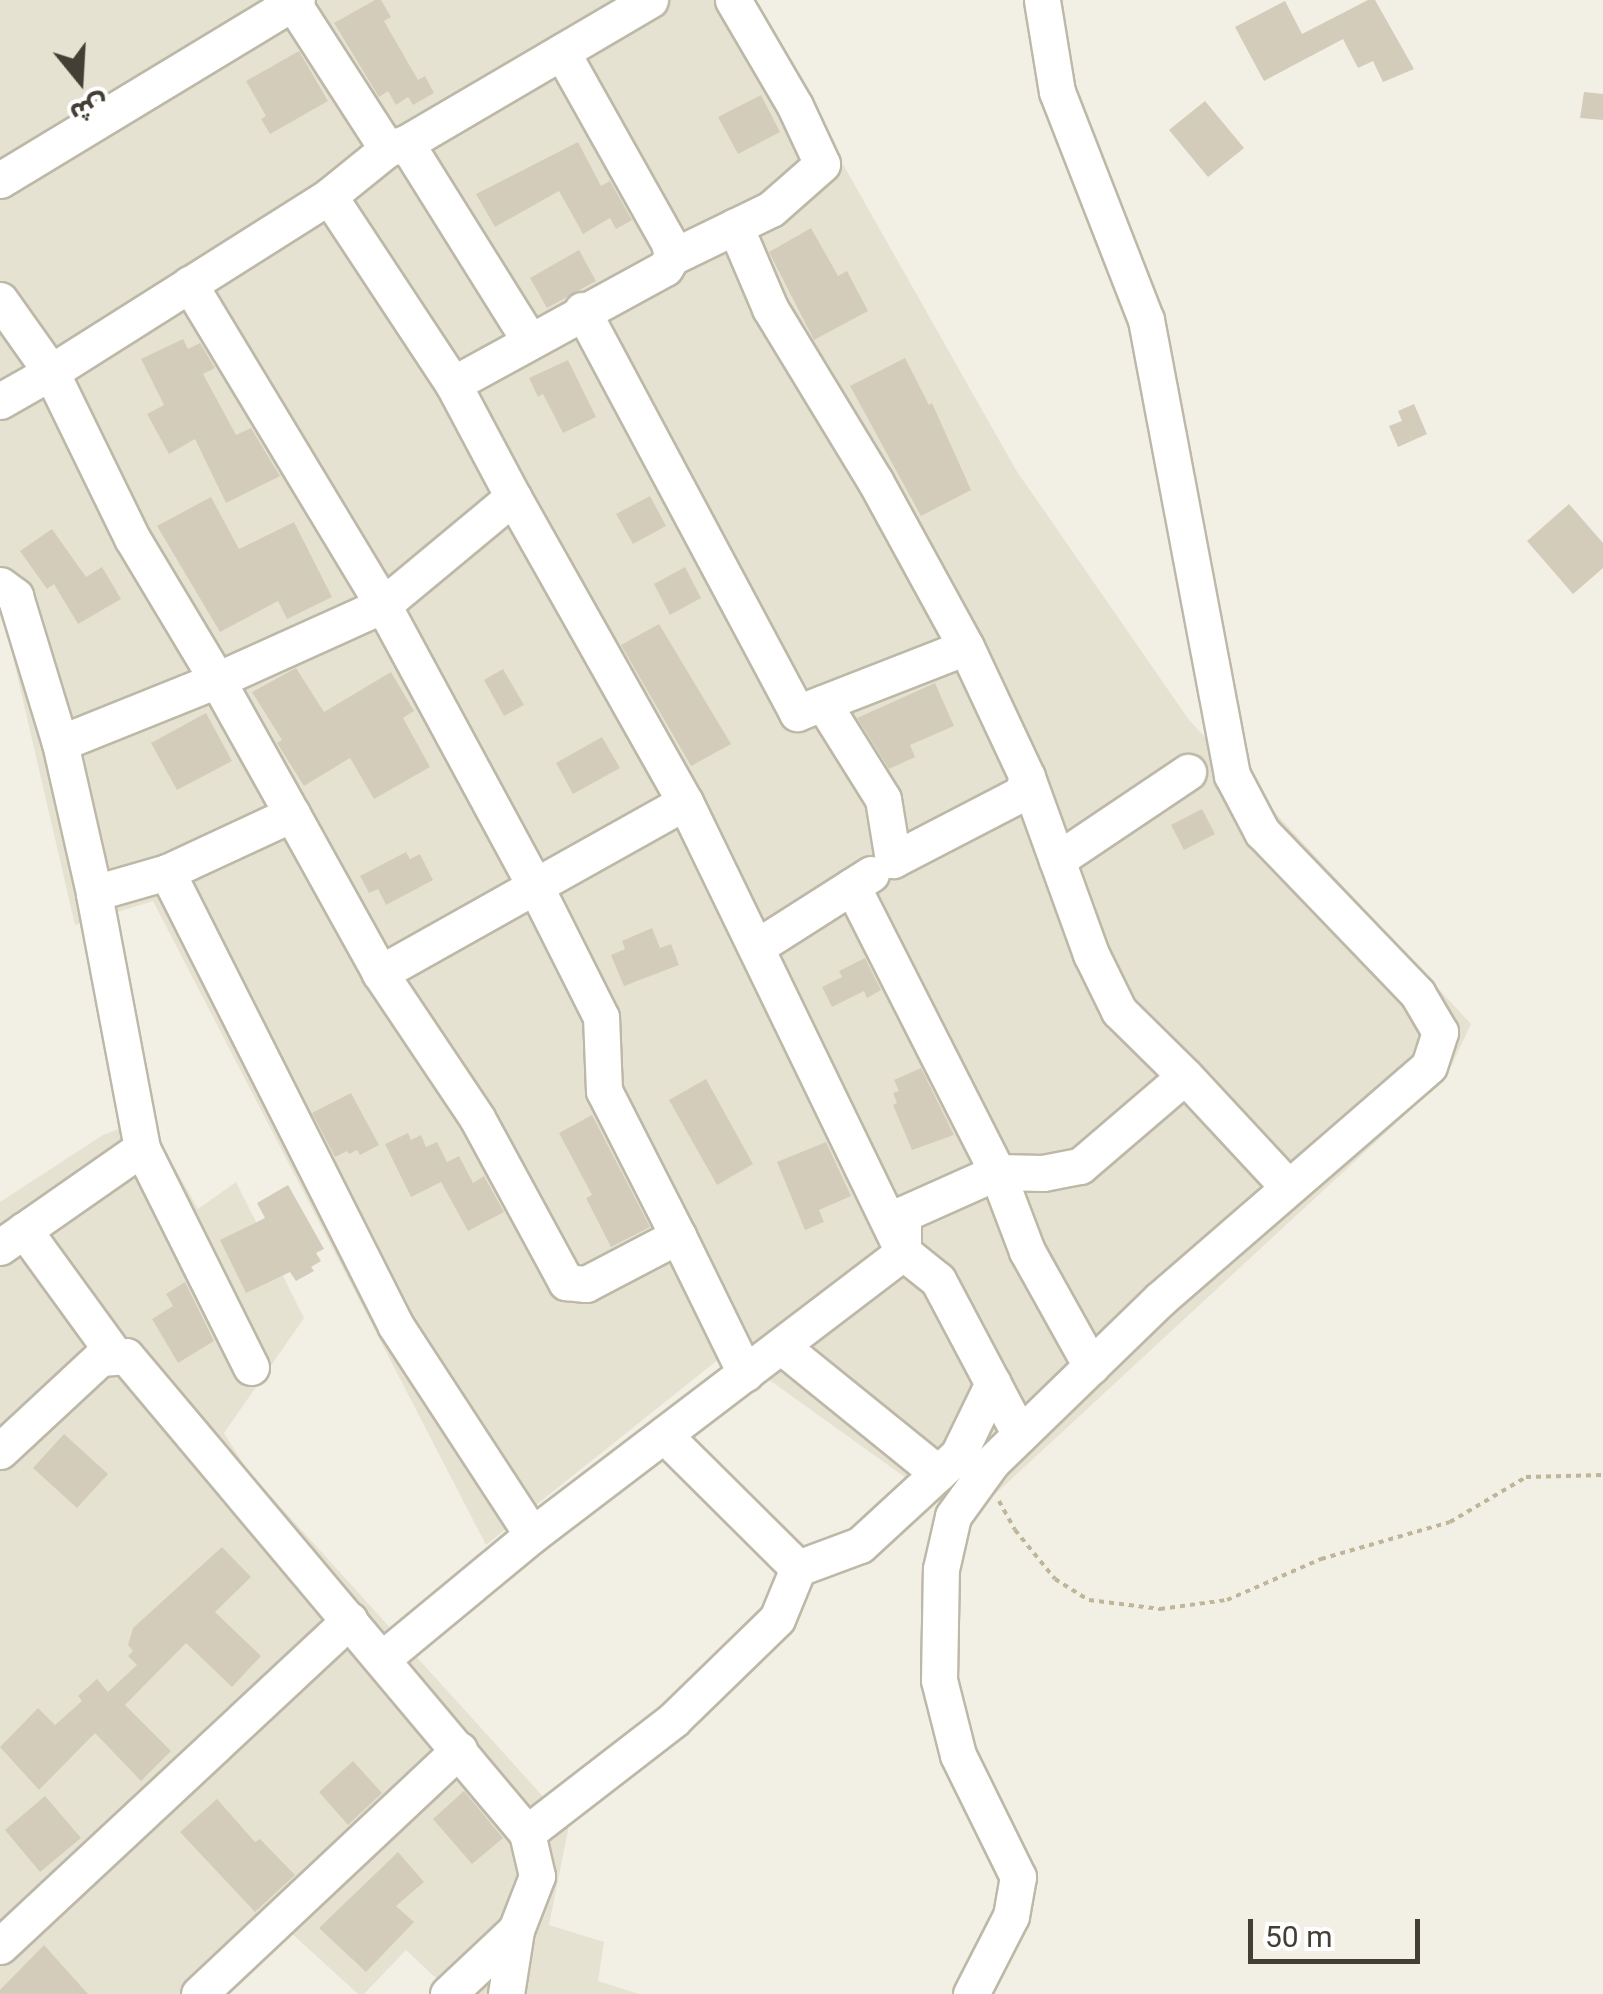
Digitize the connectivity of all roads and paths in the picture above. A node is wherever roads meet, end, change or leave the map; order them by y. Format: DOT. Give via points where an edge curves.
graph roads {
  1 [pos="650,0"];
  2 [pos="733,0"];
  3 [pos="1042,0"];
  4 [pos="294,1"];
  5 [pos="562,52"];
  6 [pos="396,146"];
  7 [pos="0,180"];
  8 [pos="328,196"];
  9 [pos="736,226"];
  10 [pos="672,257"];
  11 [pos="190,284"];
  12 [pos="0,300"];
  13 [pos="582,310"];
  14 [pos="528,340"];
  15 [pos="51,372"];
  16 [pos="453,384"];
  17 [pos="0,400"];
  18 [pos="513,497"];
  19 [pos="0,584"];
  20 [pos="383,605"];
  21 [pos="966,647"];
  22 [pos="217,680"];
  23 [pos="823,703"];
  24 [pos="60,743"];
  25 [pos="1188,772"];
  26 [pos="1027,777"];
  27 [pos="686,802"];
  28 [pos="292,814"];
  29 [pos="893,860"];
  30 [pos="1057,860"];
  31 [pos="167,872"];
  32 [pos="535,886"];
  33 [pos="852,886"];
  34 [pos="94,893"];
  35 [pos="758,946"];
  36 [pos="380,973"];
  37 [pos="1185,1076"];
  38 [pos="142,1148"];
  39 [pos="997,1172"];
  40 [pos="1288,1187"];
  41 [pos="678,1236"];
  42 [pos="12,1239"];
  43 [pos="903,1252"];
  44 [pos="781,1346"];
  45 [pos="114,1354"];
  46 [pos="1091,1366"];
  47 [pos="251,1367"];
  48 [pos="745,1373"];
  49 [pos="993,1383"];
  50 [pos="664,1435"];
  51 [pos="1020,1435"];
  52 [pos="0,1451"];
  53 [pos="992,1462"];
  54 [pos="938,1474"];
  55 [pos="1603,1475"];
  56 [pos="532,1535"];
  57 [pos="798,1568"];
  58 [pos="349,1620"];
  59 [pos="382,1659"];
  60 [pos="459,1750"];
  61 [pos="528,1834"];
  62 [pos="516,1930"];
  63 [pos="0,1946"];
  64 [pos="199,1994"];
  65 [pos="448,1994"];
  66 [pos="506,1994"];
  67 [pos="972,1994"];
  1 -- 5 [label="street"];
  2 -- 9 [label="street" via="822,164 771,209"];
  3 -- 40 [label="street" via="1057,92 1146,320 1232,775 1262,832 1417,993 1440,1032 1429,1066"];
  4 -- 6 [label="street"];
  4 -- 7 [label="street"];
  5 -- 6 [label="street"];
  5 -- 10 [label="street"];
  6 -- 8 [label="street"];
  6 -- 14 [label="street"];
  8 -- 11 [label="street"];
  8 -- 16 [label="street"];
  9 -- 10 [label="street"];
  9 -- 21 [label="street" via="770,308"];
  10 -- 13 [label="street" via="665,268"];
  11 -- 15 [label="street"];
  11 -- 20 [label="street"];
  12 -- 15 [label="street"];
  13 -- 14 [label="street"];
  13 -- 23 [label="street" via="798,713"];
  14 -- 16 [label="street"];
  15 -- 17 [label="street"];
  15 -- 22 [label="street" via="132,538"];
  16 -- 18 [label="street"];
  18 -- 20 [label="street"];
  18 -- 27 [label="street"];
  19 -- 24 [label="street" via="15,596"];
  20 -- 22 [label="street"];
  20 -- 32 [label="street"];
  21 -- 23 [label="street"];
  21 -- 26 [label="street"];
  22 -- 24 [label="street"];
  22 -- 28 [label="street"];
  23 -- 29 [label="street" via="883,799"];
  24 -- 34 [label="street"];
  25 -- 30 [label="street"];
  26 -- 29 [label="street" via="1022,793"];
  26 -- 30 [label="street"];
  27 -- 32 [label="street"];
  27 -- 35 [label="street"];
  28 -- 31 [label="street"];
  28 -- 36 [label="street"];
  29 -- 33 [label="street"];
  30 -- 37 [label="street" via="1120,1011"];
  31 -- 34 [label="street"];
  31 -- 56 [label="street" via="396,1326"];
  32 -- 36 [label="street"];
  32 -- 41 [label="street" via="600,1017 604,1091"];
  33 -- 35 [label="street"];
  33 -- 39 [label="street"];
  34 -- 38 [label="street"];
  35 -- 43 [label="street"];
  36 -- 41 [label="street" via="477,1118 566,1282 586,1284"];
  37 -- 39 [label="street" via="1080,1166"];
  37 -- 40 [label="street"];
  38 -- 42 [label="street"];
  38 -- 47 [label="street"];
  39 -- 43 [label="street" via="904,1214"];
  39 -- 46 [label="street" via="1027,1250"];
  40 -- 46 [label="street"];
  41 -- 48 [label="street"];
  42 -- 45 [label="street"];
  43 -- 44 [label="street"];
  43 -- 49 [label="street" via="938,1280"];
  44 -- 48 [label="street"];
  44 -- 54 [label="street"];
  45 -- 52 [label="street" via="100,1358"];
  45 -- 58 [label="street" via="126,1356"];
  46 -- 51 [label="street"];
  48 -- 50 [label="street"];
  49 -- 51 [label="street"];
  49 -- 54 [label="street" via="958,1455"];
  50 -- 56 [label="street"];
  50 -- 57 [label="street"];
  51 -- 53 [label="street"];
  53 -- 55 [label="path" via="998,1500 1054,1579 1089,1600 1160,1609 1227,1600 1321,1559 1450,1522 1526,1478"];
  53 -- 67 [label="street" via="952,1516 941,1568 938,1680 948,1724 1018,1877 1011,1916"];
  54 -- 57 [label="street" via="860,1545"];
  56 -- 59 [label="street"];
  57 -- 61 [label="street" via="777,1619 674,1720"];
  58 -- 59 [label="street"];
  58 -- 63 [label="street"];
  59 -- 60 [label="street"];
  60 -- 61 [label="street"];
  60 -- 64 [label="street"];
  61 -- 62 [label="street" via="537,1876"];
  62 -- 65 [label="street"];
  62 -- 66 [label="street"];
}
